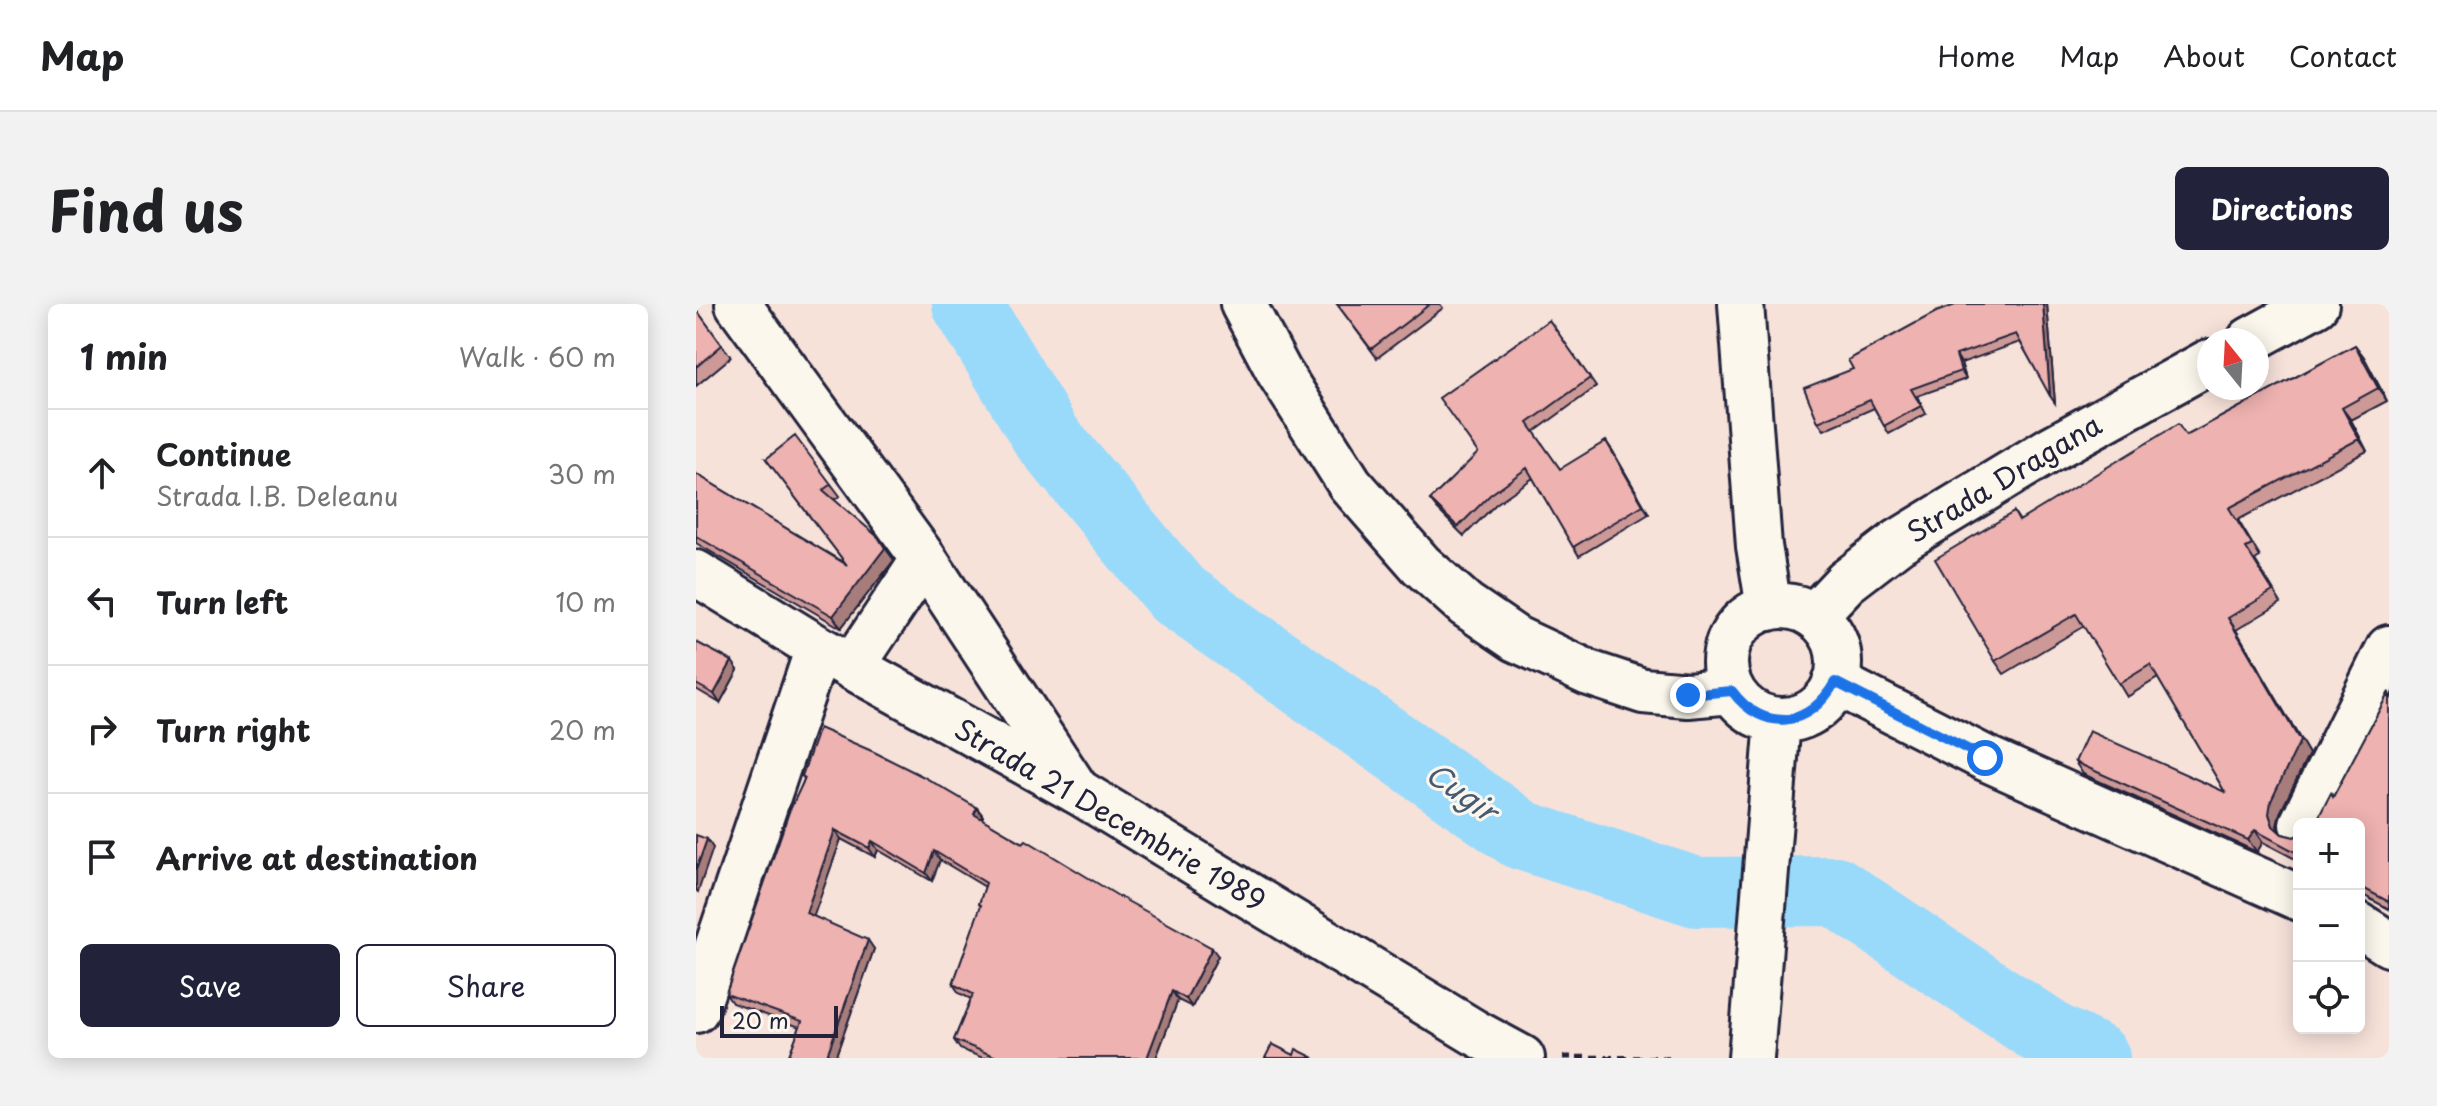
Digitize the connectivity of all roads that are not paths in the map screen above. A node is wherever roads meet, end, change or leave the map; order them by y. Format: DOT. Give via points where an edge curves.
graph roads {
  1 [pos="738,304"];
  2 [pos="1243,304"];
  3 [pos="1741,304"];
  4 [pos="2316,304"];
  5 [pos="2269,330"];
  6 [pos="2197,369"];
  7 [pos="924,559"];
  8 [pos="696,573"];
  9 [pos="1769,608"];
  10 [pos="1814,616"];
  11 [pos="2389,648"];
  12 [pos="835,658"];
  13 [pos="1835,682"];
  14 [pos="1732,691"];
  15 [pos="1778,720"];
  16 [pos="1077,791"];
  17 [pos="2305,818"];
  18 [pos="2293,859"];
  19 [pos="2286,892"];
  20 [pos="2365,929"];
  21 [pos="2389,944"];
  22 [pos="696,1010"];
  23 [pos="1522,1058"];
  24 [pos="1751,1058"];
  1 -- 7 [label="street"];
  2 -- 14 [label="street" via="1350,484 1421,565 1466,605 1516,639 1643,691"];
  3 -- 9 [label="street" via="1759,546"];
  4 -- 5 [label="street"];
  6 -- 10 [label="street, Strada Dragana" via="1898,542 1846,582"];
  7 -- 12 [label="street"];
  7 -- 16 [label="street"];
  8 -- 12 [label="street, Strada 21 Decembrie 1989"];
  9 -- 10 [label="street" via="1785,606"];
  9 -- 14 [label="street" via="1739,625 1730,640 1725,657"];
  10 -- 13 [label="street" via="1836,646"];
  11 -- 17 [label="street"];
  12 -- 16 [label="street, Strada 21 Decembrie 1989"];
  12 -- 22 [label="street"];
  13 -- 15 [label="street" via="1813,711"];
  13 -- 19 [label="street" via="1985,758"];
  14 -- 15 [label="street" via="1751,711"];
  15 -- 24 [label="street"];
  16 -- 23 [label="street, Strada 21 Decembrie 1989"];
  18 -- 19 [label="street"];
  20 -- 21 [label="street"];
}
